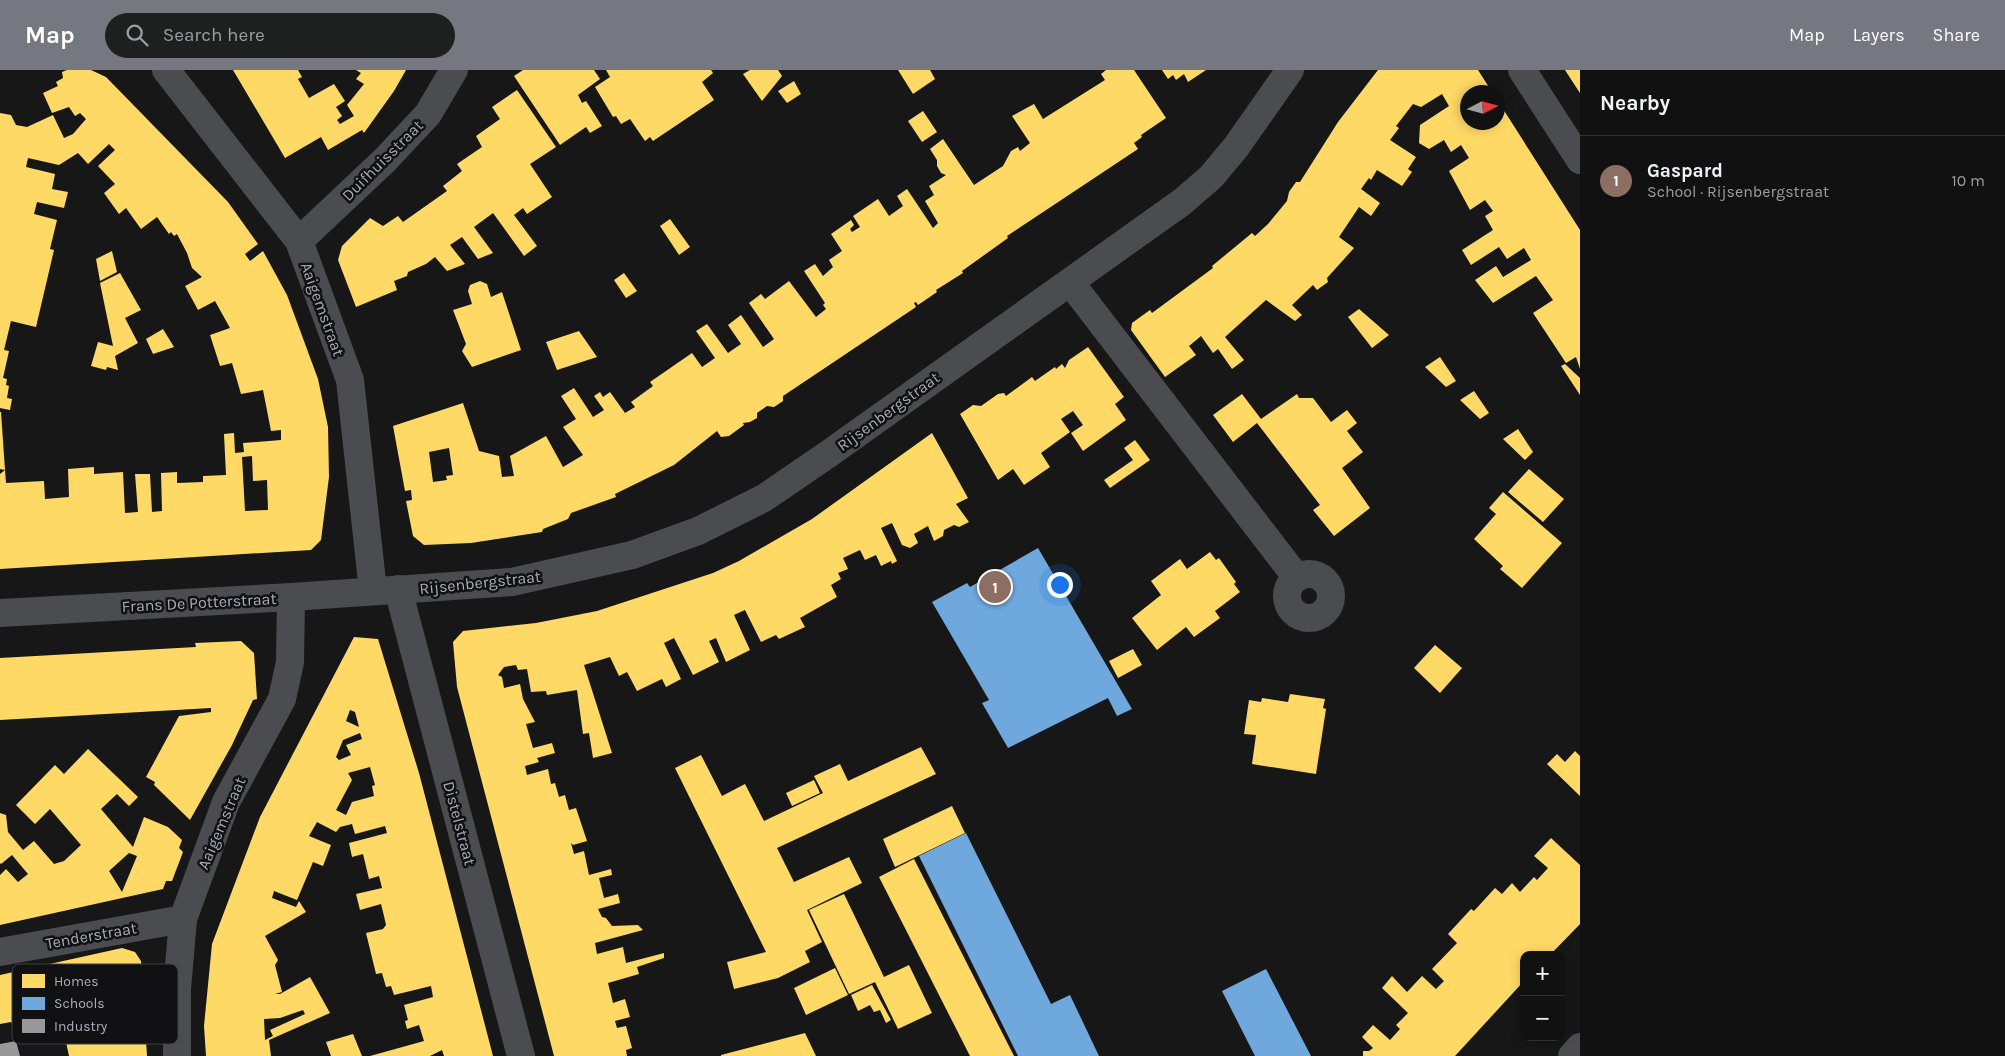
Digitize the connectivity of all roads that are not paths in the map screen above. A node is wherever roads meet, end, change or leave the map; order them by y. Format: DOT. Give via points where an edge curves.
graph roads {
  1 [pos="166,70"];
  2 [pos="454,70"];
  3 [pos="1290,70"];
  4 [pos="1522,70"];
  5 [pos="1580,160"];
  6 [pos="298,242"];
  7 [pos="1070,282"];
  8 [pos="1297,578"];
  9 [pos="386,590"];
  10 [pos="291,597"];
  11 [pos="0,613"];
  12 [pos="182,919"];
  13 [pos="0,952"];
  14 [pos="178,975"];
  15 [pos="1580,1047"];
  16 [pos="521,1056"];
  17 [pos="1572,1056"];
  1 -- 6 [label="street, Aaigemstraat"];
  2 -- 6 [label="street, Duifhuisstraat" via="428,114 385,160"];
  3 -- 7 [label="street, Rijsenbergstraat" via="1211,177 1182,202"];
  4 -- 5 [label="street"];
  6 -- 9 [label="street, Aaigemstraat" via="350,380"];
  7 -- 8 [label="street"];
  7 -- 9 [label="street, Rijsenbergstraat" via="764,498 698,530 632,554 512,582"];
  9 -- 10 [label="street, Frans De Potterstraat"];
  9 -- 16 [label="street, Distelstraat"];
  10 -- 11 [label="street, Frans De Potterstraat"];
  10 -- 12 [label="street, Aaigemstraat" via="290,662 282,699 226,802"];
  12 -- 13 [label="street, Tenderstraat"];
  12 -- 14 [label="street, Aaigemstraat"];
  15 -- 17 [label="street"];
}
